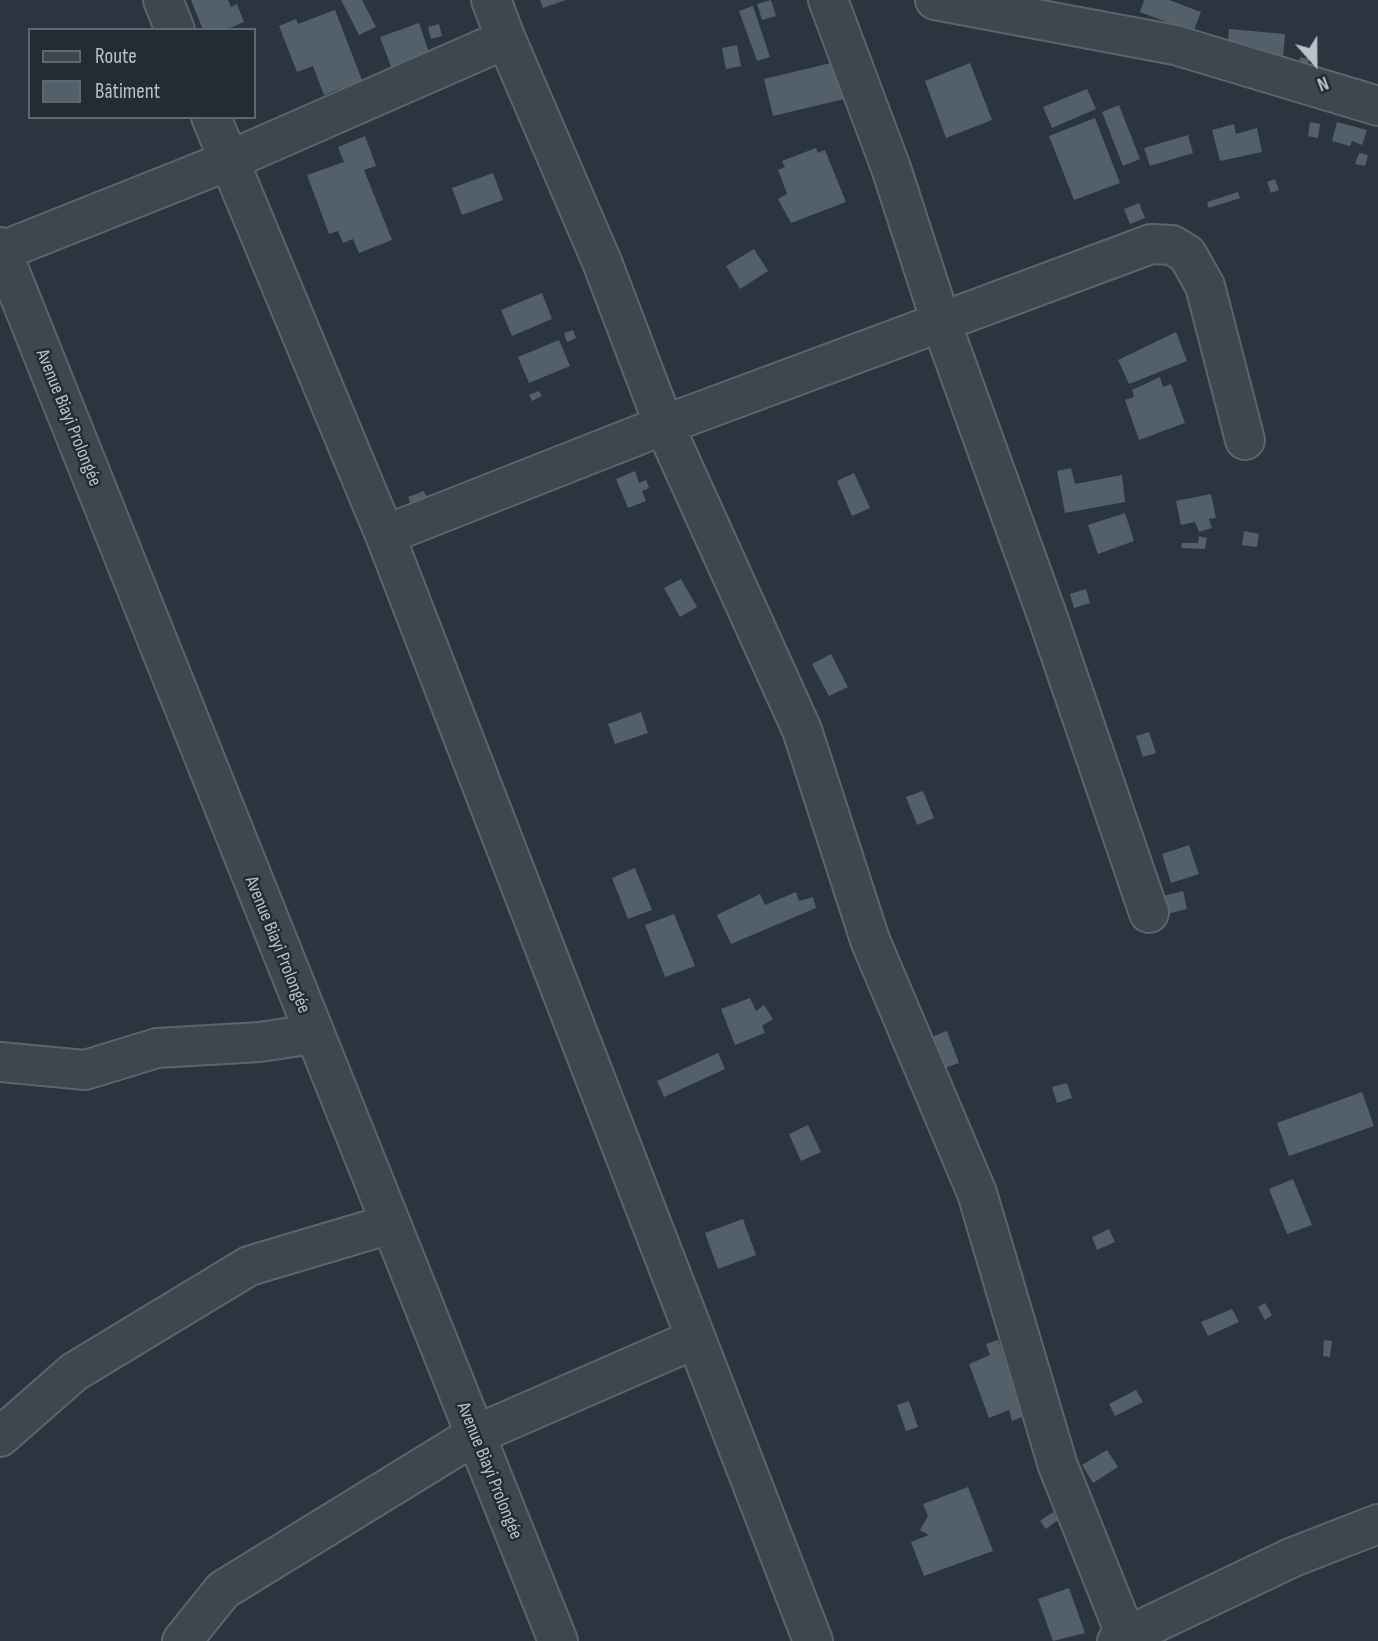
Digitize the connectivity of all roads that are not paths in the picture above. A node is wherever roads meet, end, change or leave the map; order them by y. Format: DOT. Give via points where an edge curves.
graph roads {
  1 [pos="163,0"];
  2 [pos="491,0"];
  3 [pos="828,0"];
  4 [pos="935,0"];
  5 [pos="174,28"];
  6 [pos="506,39"];
  7 [pos="1378,106"];
  8 [pos="212,119"];
  9 [pos="228,161"];
  10 [pos="1,249"];
  11 [pos="941,322"];
  12 [pos="15,325"];
  13 [pos="664,425"];
  14 [pos="1245,440"];
  15 [pos="385,535"];
  16 [pos="1149,913"];
  17 [pos="313,1034"];
  18 [pos="0,1062"];
  19 [pos="390,1224"];
  20 [pos="695,1339"];
  21 [pos="475,1435"];
  22 [pos="0,1437"];
  23 [pos="1378,1524"];
  24 [pos="1124,1640"];
  25 [pos="182,1641"];
  26 [pos="558,1641"];
  27 [pos="813,1641"];
  1 -- 5 [label="street"];
  2 -- 6 [label="street"];
  3 -- 11 [label="street" via="891,168"];
  4 -- 7 [label="street" via="1175,45"];
  6 -- 9 [label="street"];
  6 -- 13 [label="street" via="602,262"];
  8 -- 9 [label="street"];
  9 -- 10 [label="street"];
  9 -- 15 [label="street"];
  10 -- 12 [label="street, Avenue Biayi Prolongée"];
  11 -- 13 [label="street"];
  11 -- 14 [label="street" via="1115,255 1151,244 1172,245 1187,254 1205,286"];
  11 -- 16 [label="street"];
  12 -- 17 [label="street, Avenue Biayi Prolongée"];
  13 -- 15 [label="street"];
  13 -- 24 [label="street" via="802,730 870,940 977,1193 1058,1466"];
  15 -- 20 [label="street"];
  17 -- 18 [label="street" via="157,1048 85,1070"];
  17 -- 19 [label="street, Avenue Biayi Prolongée"];
  19 -- 21 [label="street, Avenue Biayi Prolongée"];
  19 -- 22 [label="street" via="249,1266 74,1372"];
  20 -- 21 [label="street"];
  20 -- 27 [label="street"];
  21 -- 25 [label="street" via="223,1590"];
  21 -- 26 [label="street, Avenue Biayi Prolongée"];
  23 -- 24 [label="street" via="1293,1557"];
}
